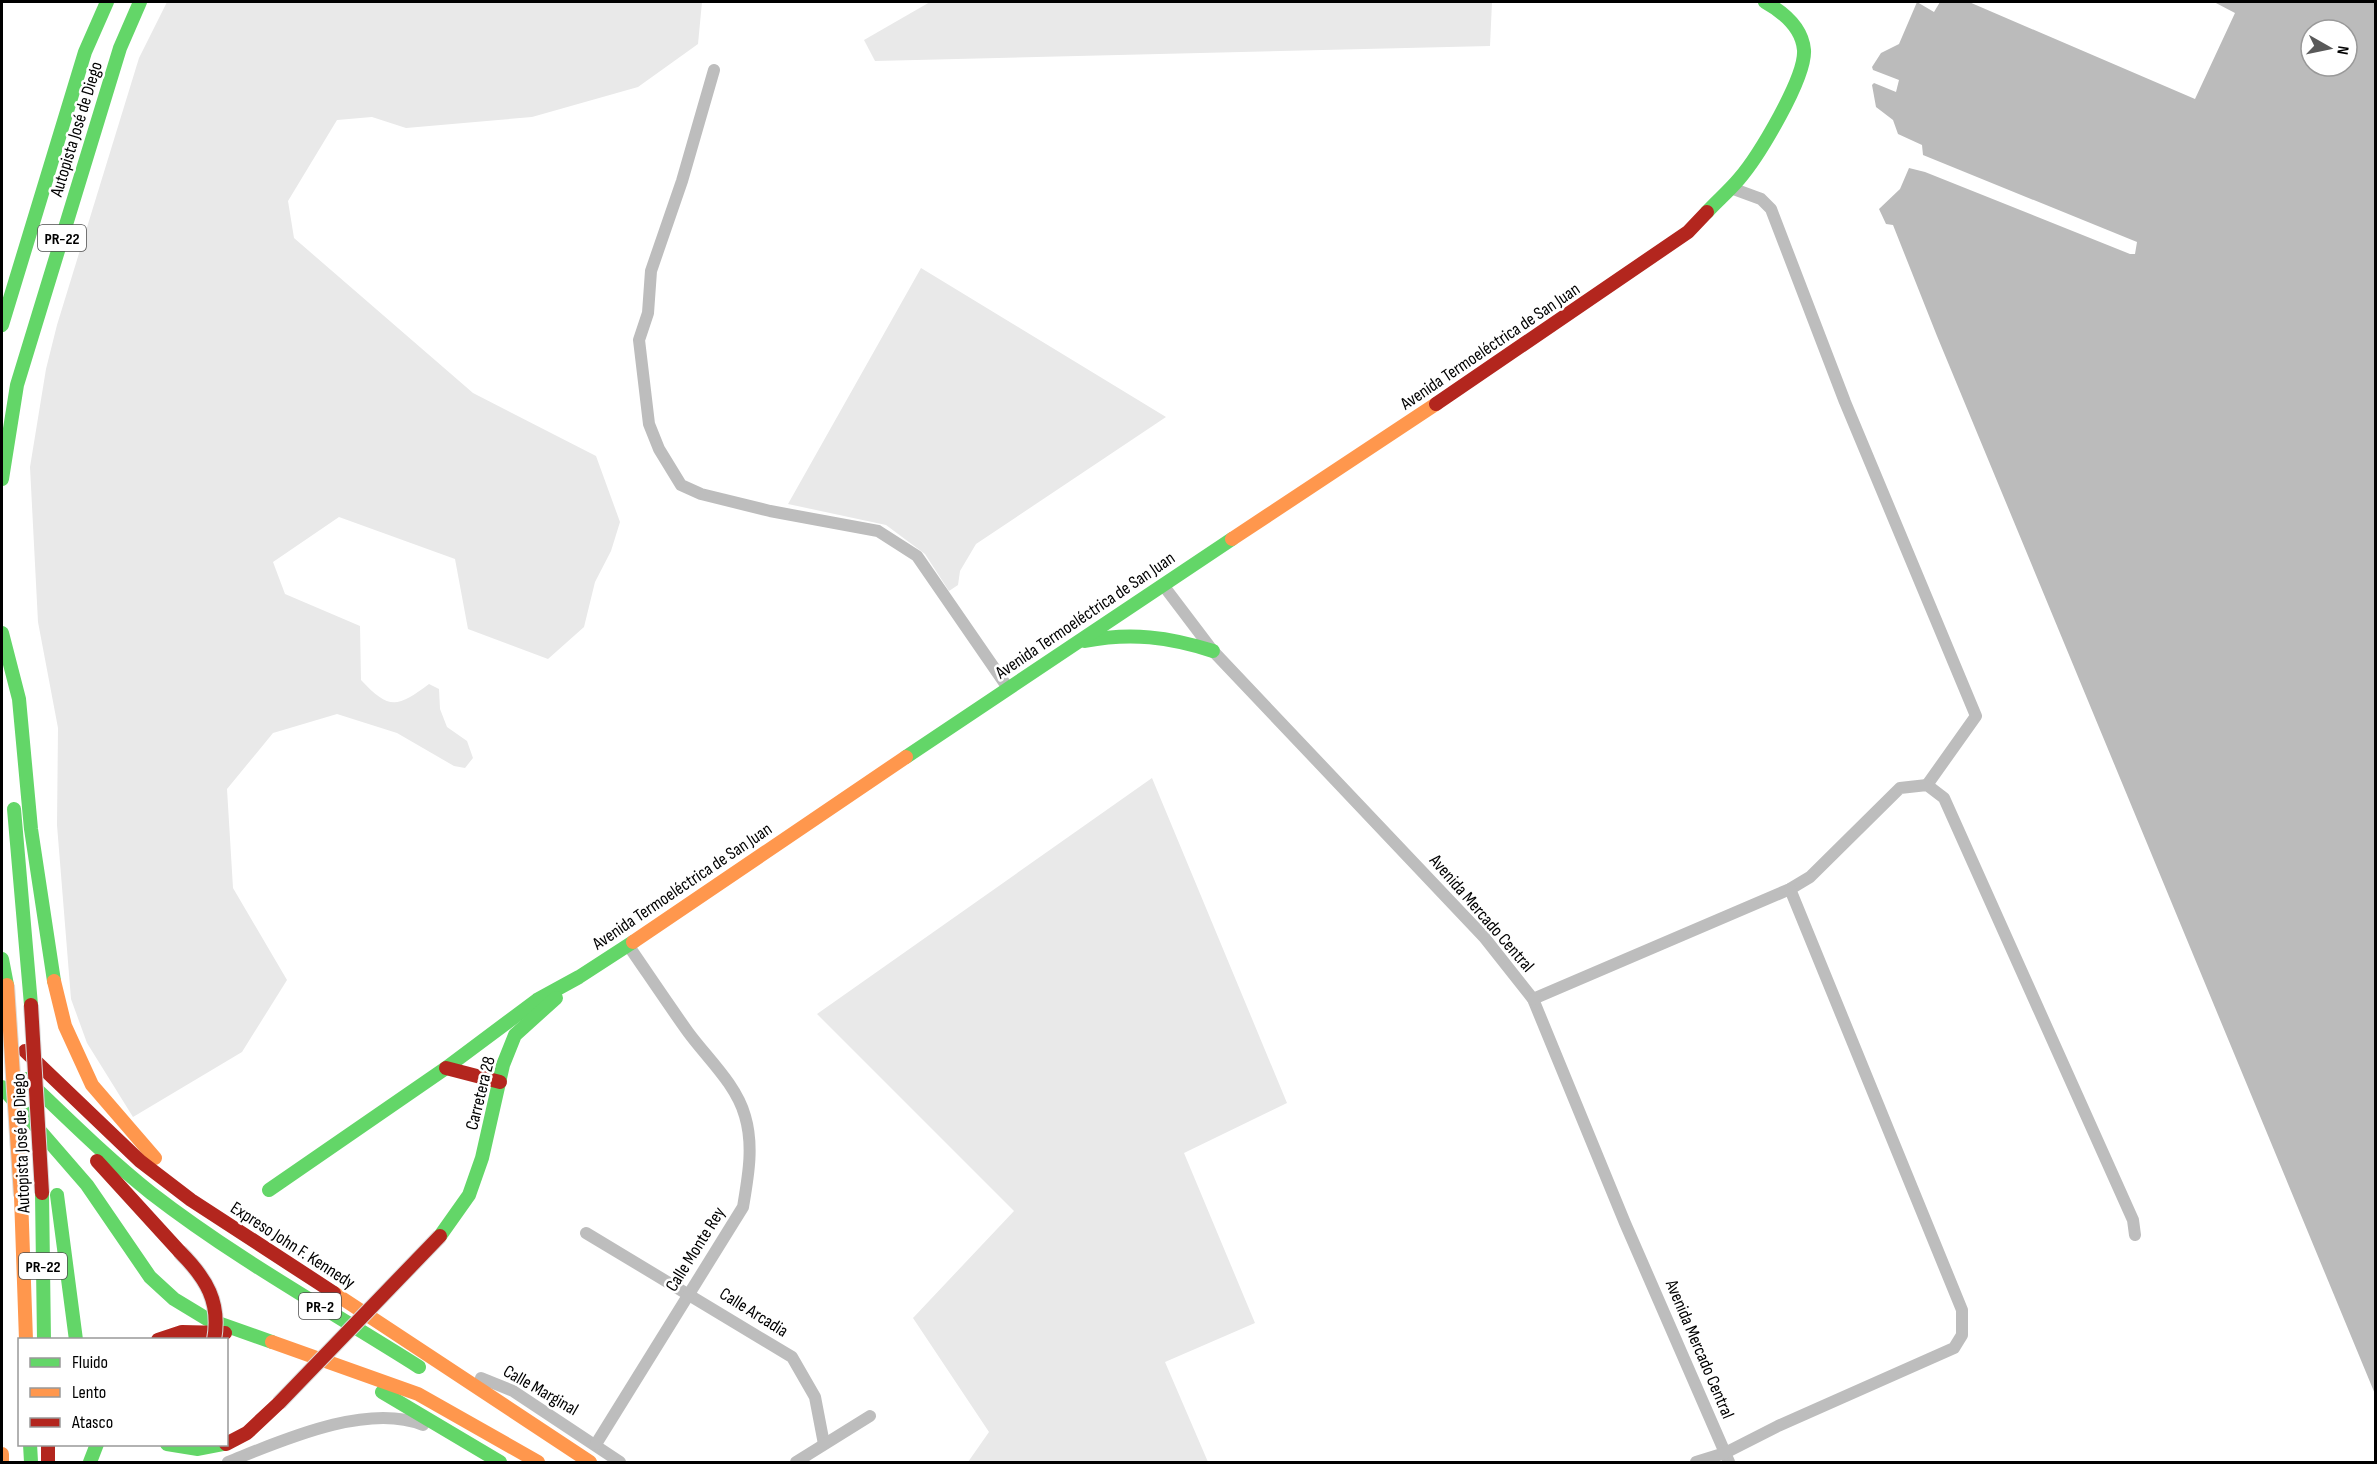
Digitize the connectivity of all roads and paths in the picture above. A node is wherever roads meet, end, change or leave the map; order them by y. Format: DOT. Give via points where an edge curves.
graph roads {
  1 [pos="92,2"];
  2 [pos="108,2"];
  3 [pos="140,2"];
  4 [pos="1765,2"];
  5 [pos="85,52"];
  6 [pos="714,70"];
  7 [pos="1731,188"];
  8 [pos="2,325"];
  9 [pos="2,479"];
  10 [pos="1163,585"];
  11 [pos="2,633"];
  12 [pos="1072,645"];
  13 [pos="1213,651"];
  14 [pos="2,659"];
  15 [pos="1008,688"];
  16 [pos="9,742"];
  17 [pos="1928,785"];
  18 [pos="13,790"];
  19 [pos="1790,889"];
  20 [pos="628,945"];
  21 [pos="2,959"];
  22 [pos="579,977"];
  23 [pos="1533,999"];
  24 [pos="2,1026"];
  25 [pos="2,1056"];
  26 [pos="446,1068"];
  27 [pos="36,1077"];
  28 [pos="500,1082"];
  29 [pos="2,1087"];
  30 [pos="2,1106"];
  31 [pos="86,1135"];
  32 [pos="44,1136"];
  33 [pos="269,1190"];
  34 [pos="191,1200"];
  35 [pos="586,1233"];
  36 [pos="2135,1236"];
  37 [pos="688,1293"];
  38 [pos="250,1336"];
  39 [pos="27,1338"];
  40 [pos="44,1338"];
  41 [pos="76,1338"];
  42 [pos="162,1338"];
  43 [pos="214,1338"];
  44 [pos="437,1360"];
  45 [pos="349,1369"];
  46 [pos="870,1416"];
  47 [pos="228,1442"];
  48 [pos="597,1444"];
  49 [pos="824,1444"];
  50 [pos="30,1446"];
  51 [pos="48,1446"];
  52 [pos="97,1446"];
  53 [pos="98,1446"];
  54 [pos="179,1446"];
  55 [pos="214,1446"];
  56 [pos="2,1454"];
  57 [pos="1727,1458"];
  58 [pos="2,1462"];
  59 [pos="31,1462"];
  60 [pos="48,1462"];
  61 [pos="90,1462"];
  62 [pos="101,1462"];
  63 [pos="228,1462"];
  64 [pos="500,1462"];
  65 [pos="538,1462"];
  66 [pos="566,1462"];
  67 [pos="590,1462"];
  68 [pos="620,1462"];
  69 [pos="796,1462"];
  70 [pos="1696,1462"];
  1 -- 5 [label="main road"];
  2 -- 5 [label="main road, Autopista José de Diego / PR-22"];
  3 -- 9 [label="main road, Autopista José de Diego / PR-22" via="120,48 16,386"];
  4 -- 7 [label="main road, Avenida Termoeléctrica de San Juan" via="1790,20 1799,32 1804,51 1792,95"];
  5 -- 8 [label="main road, Autopista José de Diego / PR-22"];
  6 -- 15 [label="street" via="685,173 651,271 648,313 639,340 649,424 659,449 681,486 770,510 878,531 917,556"];
  7 -- 10 [label="main road, Avenida Termoeléctrica de San Juan" via="1688,232"];
  7 -- 17 [label="street" via="1761,199 1771,209 1845,402 1977,716"];
  10 -- 12 [label="main road, Avenida Termoeléctrica de San Juan"];
  10 -- 13 [label="street, Avenida Mercado Central"];
  11 -- 34 [label="main road" via="19,699 31,829 53,979 65,1026 92,1085"];
  12 -- 13 [label="main road" via="1116,634 1144,633"];
  12 -- 15 [label="main road, Avenida Termoeléctrica de San Juan"];
  13 -- 23 [label="street, Avenida Mercado Central" via="1484,936"];
  14 -- 16 [label="main road"];
  15 -- 20 [label="main road, Avenida Termoeléctrica de San Juan"];
  17 -- 19 [label="street" via="1900,788 1810,877"];
  17 -- 36 [label="street" via="1944,798 2133,1220"];
  18 -- 27 [label="main road, Autopista José de Diego / PR-22, bridge"];
  19 -- 23 [label="street"];
  19 -- 57 [label="street" via="1962,1310 1962,1335 1954,1348 1778,1426"];
  20 -- 22 [label="main road, Avenida Termoeléctrica de San Juan"];
  20 -- 37 [label="street, Calle Monte Rey" via="729,1083 745,1114 750,1143 743,1207"];
  21 -- 39 [label="main road, bridge" via="8,984"];
  22 -- 26 [label="main road, Avenida Termoeléctrica de San Juan" via="537,1000"];
  22 -- 28 [label="main road, Carretera 28" via="515,1035"];
  23 -- 57 [label="street, Avenida Mercado Central"];
  24 -- 34 [label="main road, Expreso John F. Kennedy / PR-2" via="140,1161"];
  25 -- 31 [label="main road, Expreso John F. Kennedy / PR-2"];
  26 -- 28 [label="main road"];
  26 -- 33 [label="main road, Avenida Termoeléctrica de San Juan"];
  27 -- 40 [label="main road, Autopista José de Diego / PR-22, bridge"];
  27 -- 41 [label="main road" via="53,1127 56,1183"];
  28 -- 47 [label="main road, Carretera 28, bridge" via="483,1158 469,1195 440,1236 279,1403 247,1433"];
  29 -- 32 [label="main road"];
  30 -- 32 [label="main road"];
  31 -- 43 [label="main road, bridge" via="96,1161 210,1286 218,1317"];
  31 -- 66 [label="main road, Expreso John F. Kennedy / PR-2" via="169,1206"];
  32 -- 38 [label="main road" via="87,1185 132,1254 160,1288 207,1319"];
  34 -- 44 [label="main road, Expreso John F. Kennedy / PR-2"];
  35 -- 37 [label="street, Calle Arcadia"];
  37 -- 48 [label="street, Calle Monte Rey"];
  37 -- 49 [label="street, Calle Arcadia" via="792,1357 815,1397"];
  38 -- 42 [label="main road" via="202,1331"];
  38 -- 45 [label="main road"];
  44 -- 48 [label="street, Calle Marginal" via="513,1391"];
  44 -- 67 [label="main road, Expreso John F. Kennedy / PR-2"];
  45 -- 64 [label="main road"];
  45 -- 65 [label="main road" via="418,1394"];
  46 -- 49 [label="street"];
  48 -- 68 [label="street, Calle Marginal"];
  49 -- 69 [label="street"];
  50 -- 59 [label="main road"];
  51 -- 60 [label="main road"];
  52 -- 61 [label="main road"];
  53 -- 62 [label="main road"];
  54 -- 55 [label="main road"];
  56 -- 58 [label="main road"];
  57 -- 70 [label="street"];
  63 -- 64 [label="street" via="340,1424 377,1417 416,1422"];
}
